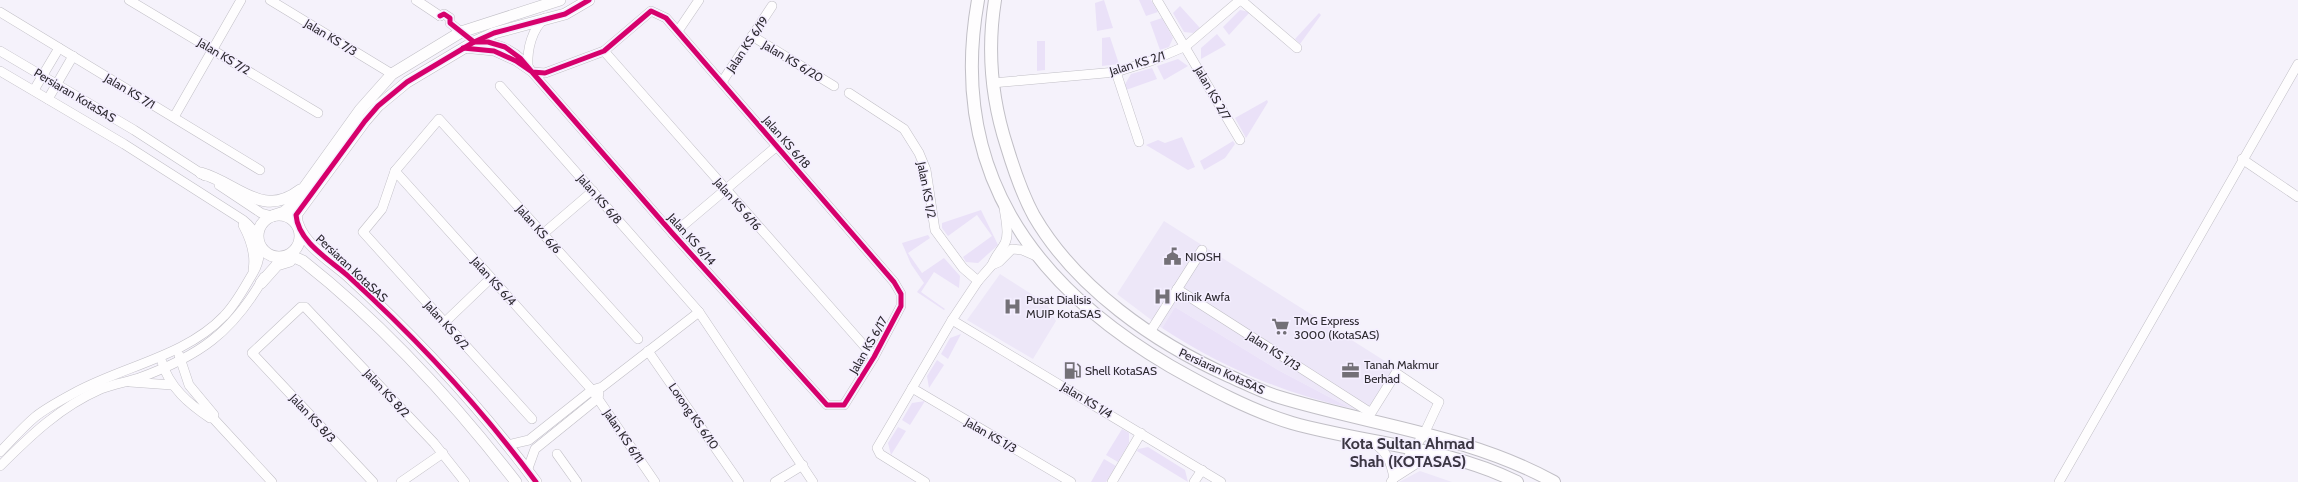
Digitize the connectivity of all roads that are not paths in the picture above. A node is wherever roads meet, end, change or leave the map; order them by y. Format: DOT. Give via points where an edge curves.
graph roads {
  1 [pos="129,0"];
  2 [pos="242,0"];
  3 [pos="270,0"];
  4 [pos="416,0"];
  5 [pos="560,0"];
  6 [pos="588,0"];
  7 [pos="699,0"];
  8 [pos="978,0"];
  9 [pos="996,0"];
  10 [pos="1157,0"];
  11 [pos="1241,0"];
  12 [pos="772,6"];
  13 [pos="0,12"];
  14 [pos="545,18"];
  15 [pos="678,31"];
  16 [pos="461,32"];
  17 [pos="752,36"];
  18 [pos="474,42"];
  19 [pos="1186,46"];
  20 [pos="59,48"];
  21 [pos="463,48"];
  22 [pos="1297,48"];
  23 [pos="213,50"];
  24 [pos="0,51"];
  25 [pos="604,51"];
  26 [pos="73,56"];
  27 [pos="2298,64"];
  28 [pos="530,69"];
  29 [pos="0,71"];
  30 [pos="1116,72"];
  31 [pos="392,74"];
  32 [pos="43,76"];
  33 [pos="722,82"];
  34 [pos="992,83"];
  35 [pos="57,84"];
  36 [pos="500,86"];
  37 [pos="834,86"];
  38 [pos="34,90"];
  39 [pos="849,93"];
  40 [pos="48,99"];
  41 [pos="318,113"];
  42 [pos="174,117"];
  43 [pos="1240,140"];
  44 [pos="1139,142"];
  45 [pos="777,146"];
  46 [pos="2242,159"];
  47 [pos="260,170"];
  48 [pos="396,171"];
  49 [pos="201,173"];
  50 [pos="309,188"];
  51 [pos="726,190"];
  52 [pos="592,191"];
  53 [pos="2298,197"];
  54 [pos="1004,207"];
  55 [pos="232,214"];
  56 [pos="272,216"];
  57 [pos="299,228"];
  58 [pos="544,233"];
  59 [pos="673,234"];
  60 [pos="259,244"];
  61 [pos="1202,250"];
  62 [pos="286,257"];
  63 [pos="1039,257"];
  64 [pos="330,260"];
  65 [pos="992,265"];
  66 [pos="315,270"];
  67 [pos="492,278"];
  68 [pos="256,280"];
  69 [pos="978,281"];
  70 [pos="1177,289"];
  71 [pos="901,294"];
  72 [pos="699,312"];
  73 [pos="952,320"];
  74 [pos="445,322"];
  75 [pos="1150,332"];
  76 [pos="638,339"];
  77 [pos="177,350"];
  78 [pos="648,351"];
  79 [pos="252,353"];
  80 [pos="161,356"];
  81 [pos="874,357"];
  82 [pos="181,360"];
  83 [pos="164,367"];
  84 [pos="128,381"];
  85 [pos="172,385"];
  86 [pos="602,387"];
  87 [pos="912,388"];
  88 [pos="592,390"];
  89 [pos="598,398"];
  90 [pos="844,404"];
  91 [pos="212,417"];
  92 [pos="532,419"];
  93 [pos="1141,433"];
  94 [pos="1424,434"];
  95 [pos="1362,438"];
  96 [pos="507,445"];
  97 [pos="1413,450"];
  98 [pos="0,452"];
  99 [pos="443,453"];
  100 [pos="557,454"];
  101 [pos="1444,456"];
  102 [pos="803,465"];
  103 [pos="0,466"];
  104 [pos="1202,470"];
  105 [pos="527,471"];
  106 [pos="1393,480"];
  107 [pos="272,482"];
  108 [pos="373,482"];
  109 [pos="401,482"];
  110 [pos="465,482"];
  111 [pos="516,482"];
  112 [pos="536,482"];
  113 [pos="577,482"];
  114 [pos="655,482"];
  115 [pos="739,482"];
  116 [pos="775,482"];
  117 [pos="813,482"];
  118 [pos="925,482"];
  119 [pos="1071,482"];
  120 [pos="1112,482"];
  121 [pos="1194,482"];
  122 [pos="1221,482"];
  123 [pos="1517,482"];
  124 [pos="1554,482"];
  125 [pos="2059,482"];
  1 -- 23 [label="street, Jalan KS 7/2"];
  2 -- 23 [label="street"];
  3 -- 31 [label="street, Jalan KS 7/3"];
  4 -- 16 [label="street" via="440,16 439,19 446,25 450,23"];
  5 -- 16 [label="street"];
  6 -- 14 [label="street" via="565,14"];
  7 -- 15 [label="street"];
  8 -- 54 [label="main road, Persiaran KotaSAS" via="972,40 972,98 985,158"];
  9 -- 34 [label="main road, Persiaran KotaSAS" via="990,43"];
  10 -- 19 [label="street, Jalan KS 2/7"];
  11 -- 19 [label="street, Jalan KS 2/1"];
  11 -- 22 [label="street"];
  12 -- 17 [label="street, Jalan KS 6/19"];
  13 -- 20 [label="street, Jalan KS 7/1"];
  14 -- 18 [label="street" via="494,33"];
  14 -- 28 [label="street" via="539,23 530,44"];
  15 -- 25 [label="street, Jalan KS 6/18" via="666,18 651,11"];
  15 -- 33 [label="street, Jalan KS 6/18"];
  16 -- 18 [label="street"];
  16 -- 31 [label="street"];
  17 -- 33 [label="street, Jalan KS 6/19"];
  17 -- 37 [label="street, Jalan KS 6/20"];
  18 -- 21 [label="street"];
  18 -- 28 [label="street" via="488,42 505,47"];
  19 -- 30 [label="street, Jalan KS 2/1"];
  19 -- 43 [label="street, Jalan KS 2/7"];
  20 -- 26 [label="street, Jalan KS 7/1"];
  20 -- 32 [label="street"];
  21 -- 28 [label="street" via="502,54"];
  21 -- 50 [label="street" via="423,72 378,106"];
  23 -- 41 [label="street, Jalan KS 7/2"];
  23 -- 42 [label="street"];
  24 -- 32 [label="street, Persiaran KotaSAS"];
  25 -- 28 [label="street" via="545,73"];
  25 -- 51 [label="street, Jalan KS 6/16"];
  26 -- 35 [label="street"];
  26 -- 42 [label="street, Jalan KS 7/1"];
  27 -- 46 [label="street"];
  28 -- 59 [label="street, Jalan KS 6/14"];
  29 -- 38 [label="street, Persiaran KotaSAS"];
  30 -- 34 [label="street, Jalan KS 2/1"];
  30 -- 44 [label="street"];
  31 -- 50 [label="street" via="360,110"];
  32 -- 35 [label="street, Persiaran KotaSAS"];
  32 -- 38 [label="street"];
  33 -- 45 [label="street, Jalan KS 6/18"];
  34 -- 75 [label="main road, Persiaran KotaSAS" via="1003,135 1024,196 1034,216 1074,268 1120,310"];
  35 -- 40 [label="street"];
  35 -- 49 [label="street, Persiaran KotaSAS"];
  36 -- 52 [label="street, Jalan KS 6/8"];
  38 -- 40 [label="street, Persiaran KotaSAS"];
  39 -- 69 [label="street, Jalan KS 1/2" via="904,129 920,153 926,170 935,230 963,268"];
  40 -- 55 [label="street, Persiaran KotaSAS"];
  42 -- 47 [label="street, Jalan KS 7/1"];
  45 -- 51 [label="street"];
  45 -- 71 [label="street, Jalan KS 6/18" via="894,282"];
  46 -- 53 [label="street"];
  46 -- 125 [label="street" via="2173,285"];
  48 -- 58 [label="street, Jalan KS 6/6" via="439,119"];
  48 -- 67 [label="street, Jalan KS 6/4"];
  48 -- 74 [label="street, Jalan KS 6/2" via="382,209 363,232"];
  49 -- 50 [label="street" via="220,179 257,200 267,202 286,199"];
  49 -- 56 [label="street, Persiaran KotaSAS" via="261,213"];
  50 -- 56 [label="street" via="289,209"];
  50 -- 57 [label="street" via="296,213"];
  50 -- 64 [label="street" via="303,224 309,238"];
  51 -- 59 [label="street"];
  51 -- 81 [label="street, Jalan KS 6/16"];
  52 -- 58 [label="street"];
  52 -- 72 [label="street, Jalan KS 6/8"];
  54 -- 63 [label="main road, Persiaran KotaSAS"];
  54 -- 65 [label="street" via="1006,242"];
  55 -- 60 [label="street, Persiaran KotaSAS" via="248,224"];
  55 -- 68 [label="street" via="242,224 251,243"];
  56 -- 57 [label="street, Persiaran KotaSAS" via="288,216"];
  56 -- 60 [label="street" via="259,230"];
  57 -- 62 [label="street, Persiaran KotaSAS" via="299,245"];
  57 -- 64 [label="street, Persiaran KotaSAS" via="307,240"];
  58 -- 76 [label="street, Jalan KS 6/6"];
  59 -- 90 [label="street, Jalan KS 6/14" via="827,406"];
  60 -- 62 [label="street, Persiaran KotaSAS" via="274,257"];
  60 -- 68 [label="street" via="261,255"];
  61 -- 70 [label="street"];
  62 -- 66 [label="street, Persiaran KotaSAS" via="297,258"];
  62 -- 68 [label="street" via="270,266"];
  63 -- 65 [label="street" via="1012,249 999,262"];
  63 -- 95 [label="main road, Persiaran KotaSAS" via="1068,289 1106,323 1140,348 1192,378 1237,402 1278,418"];
  64 -- 96 [label="street, Persiaran KotaSAS" via="442,370"];
  65 -- 69 [label="street"];
  66 -- 68 [label="street" via="298,262 288,261"];
  66 -- 111 [label="street, Persiaran KotaSAS" via="417,367 483,440"];
  67 -- 74 [label="street"];
  67 -- 88 [label="street, Jalan KS 6/4"];
  68 -- 77 [label="street" via="210,329"];
  68 -- 82 [label="street" via="242,311 230,324 200,350"];
  69 -- 73 [label="street"];
  70 -- 75 [label="street"];
  70 -- 94 [label="street, Jalan KS 1/13" via="1372,413 1396,373 1439,402"];
  71 -- 81 [label="street, Jalan KS 6/17" via="901,306"];
  72 -- 78 [label="street"];
  72 -- 102 [label="street, Jalan KS 6/8"];
  73 -- 87 [label="street"];
  73 -- 93 [label="street, Jalan KS 1/4"];
  74 -- 92 [label="street, Jalan KS 6/2"];
  75 -- 94 [label="main road, Persiaran KotaSAS" via="1198,362 1276,397"];
  77 -- 80 [label="street"];
  77 -- 82 [label="street"];
  78 -- 86 [label="street"];
  78 -- 115 [label="street, Lorong KS 6/10"];
  79 -- 99 [label="street, Jalan KS 8/2" via="301,307 306,307"];
  79 -- 108 [label="street, Jalan KS 8/3"];
  80 -- 83 [label="street"];
  80 -- 98 [label="street" via="104,378 68,397 35,417"];
  81 -- 90 [label="street, Jalan KS 6/17"];
  82 -- 83 [label="street"];
  82 -- 91 [label="street" via="189,385 214,415"];
  83 -- 84 [label="street"];
  83 -- 85 [label="street"];
  84 -- 85 [label="street"];
  84 -- 103 [label="street" via="102,389 51,418"];
  85 -- 91 [label="street" via="193,406"];
  86 -- 88 [label="street"];
  86 -- 89 [label="street"];
  87 -- 118 [label="street" via="877,448 880,454"];
  87 -- 119 [label="street, Jalan KS 1/3"];
  88 -- 89 [label="street, Jalan KS 6/11"];
  88 -- 96 [label="street" via="529,440"];
  89 -- 105 [label="street" via="535,449"];
  89 -- 114 [label="street, Jalan KS 6/11"];
  91 -- 107 [label="street"];
  93 -- 104 [label="street, Jalan KS 1/4"];
  93 -- 120 [label="street"];
  94 -- 97 [label="street"];
  94 -- 124 [label="main road, Persiaran KotaSAS" via="1500,457"];
  95 -- 97 [label="main road, Persiaran KotaSAS"];
  95 -- 106 [label="street" via="1385,452 1392,466"];
  96 -- 105 [label="street, Persiaran KotaSAS"];
  97 -- 101 [label="main road, Persiaran KotaSAS"];
  97 -- 106 [label="street"];
  99 -- 109 [label="street"];
  99 -- 110 [label="street, Jalan KS 8/2"];
  100 -- 113 [label="street"];
  101 -- 106 [label="street" via="1419,462"];
  101 -- 123 [label="main road, Persiaran KotaSAS" via="1482,467"];
  102 -- 116 [label="street"];
  102 -- 117 [label="street, Jalan KS 6/8"];
  104 -- 121 [label="street"];
  104 -- 122 [label="street, Jalan KS 1/4"];
  105 -- 112 [label="street, Persiaran KotaSAS"];
}
